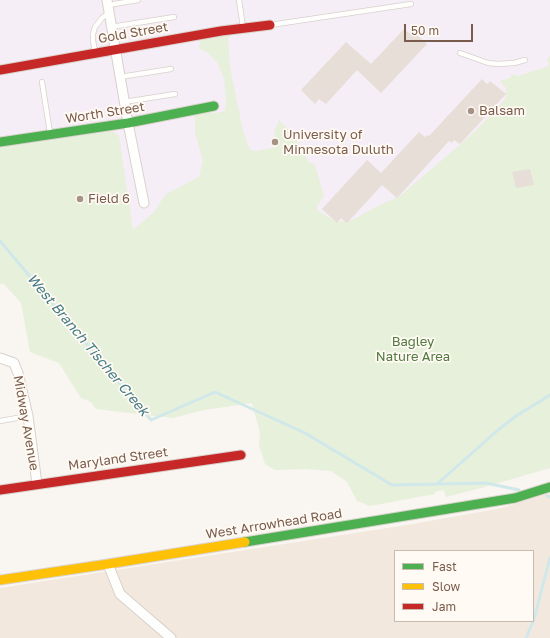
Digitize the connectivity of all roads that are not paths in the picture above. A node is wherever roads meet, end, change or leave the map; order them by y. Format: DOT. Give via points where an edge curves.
graph roads {
  1 [pos="138,0"];
  2 [pos="239,0"];
  3 [pos="411,4"];
  4 [pos="108,6"];
  5 [pos="174,17"];
  6 [pos="270,25"];
  7 [pos="111,27"];
  8 [pos="244,28"];
  9 [pos="115,49"];
  10 [pos="95,53"];
  11 [pos="460,53"];
  12 [pos="525,60"];
  13 [pos="171,69"];
  14 [pos="0,70"];
  15 [pos="120,78"];
  16 [pos="42,82"];
  17 [pos="175,94"];
  18 [pos="124,102"];
  19 [pos="214,106"];
  20 [pos="128,123"];
  21 [pos="50,135"];
  22 [pos="0,142"];
  23 [pos="144,203"];
  24 [pos="0,358"];
  25 [pos="28,416"];
  26 [pos="0,421"];
  27 [pos="240,455"];
  28 [pos="37,484"];
  29 [pos="550,487"];
  30 [pos="0,490"];
  31 [pos="108,564"];
  32 [pos="0,580"];
  33 [pos="172,638"];
  1 -- 4 [label="lane"];
  2 -- 8 [label="lane"];
  3 -- 6 [label="lane"];
  4 -- 7 [label="street"];
  4 -- 10 [label="lane" via="93,34"];
  5 -- 7 [label="lane"];
  6 -- 8 [label="street, Gold Street"];
  7 -- 9 [label="street"];
  8 -- 9 [label="street, Gold Street"];
  9 -- 10 [label="street, Gold Street"];
  9 -- 15 [label="street"];
  10 -- 14 [label="street, Gold Street"];
  11 -- 12 [label="lane" via="488,63 514,63"];
  13 -- 15 [label="lane"];
  15 -- 18 [label="street"];
  16 -- 21 [label="lane"];
  17 -- 18 [label="lane"];
  18 -- 20 [label="street"];
  19 -- 20 [label="street, Worth Street"];
  20 -- 21 [label="street, Worth Street"];
  20 -- 23 [label="street"];
  21 -- 22 [label="street, Worth Street"];
  24 -- 25 [label="street, Midway Avenue" via="14,363"];
  25 -- 26 [label="lane"];
  25 -- 28 [label="street, Midway Avenue"];
  27 -- 28 [label="street, Maryland Street"];
  28 -- 30 [label="street, Maryland Street"];
  29 -- 31 [label="street, West Arrowhead Road" via="515,498"];
  31 -- 32 [label="street, West Arrowhead Road"];
  31 -- 33 [label="street" via="120,594"];
}
